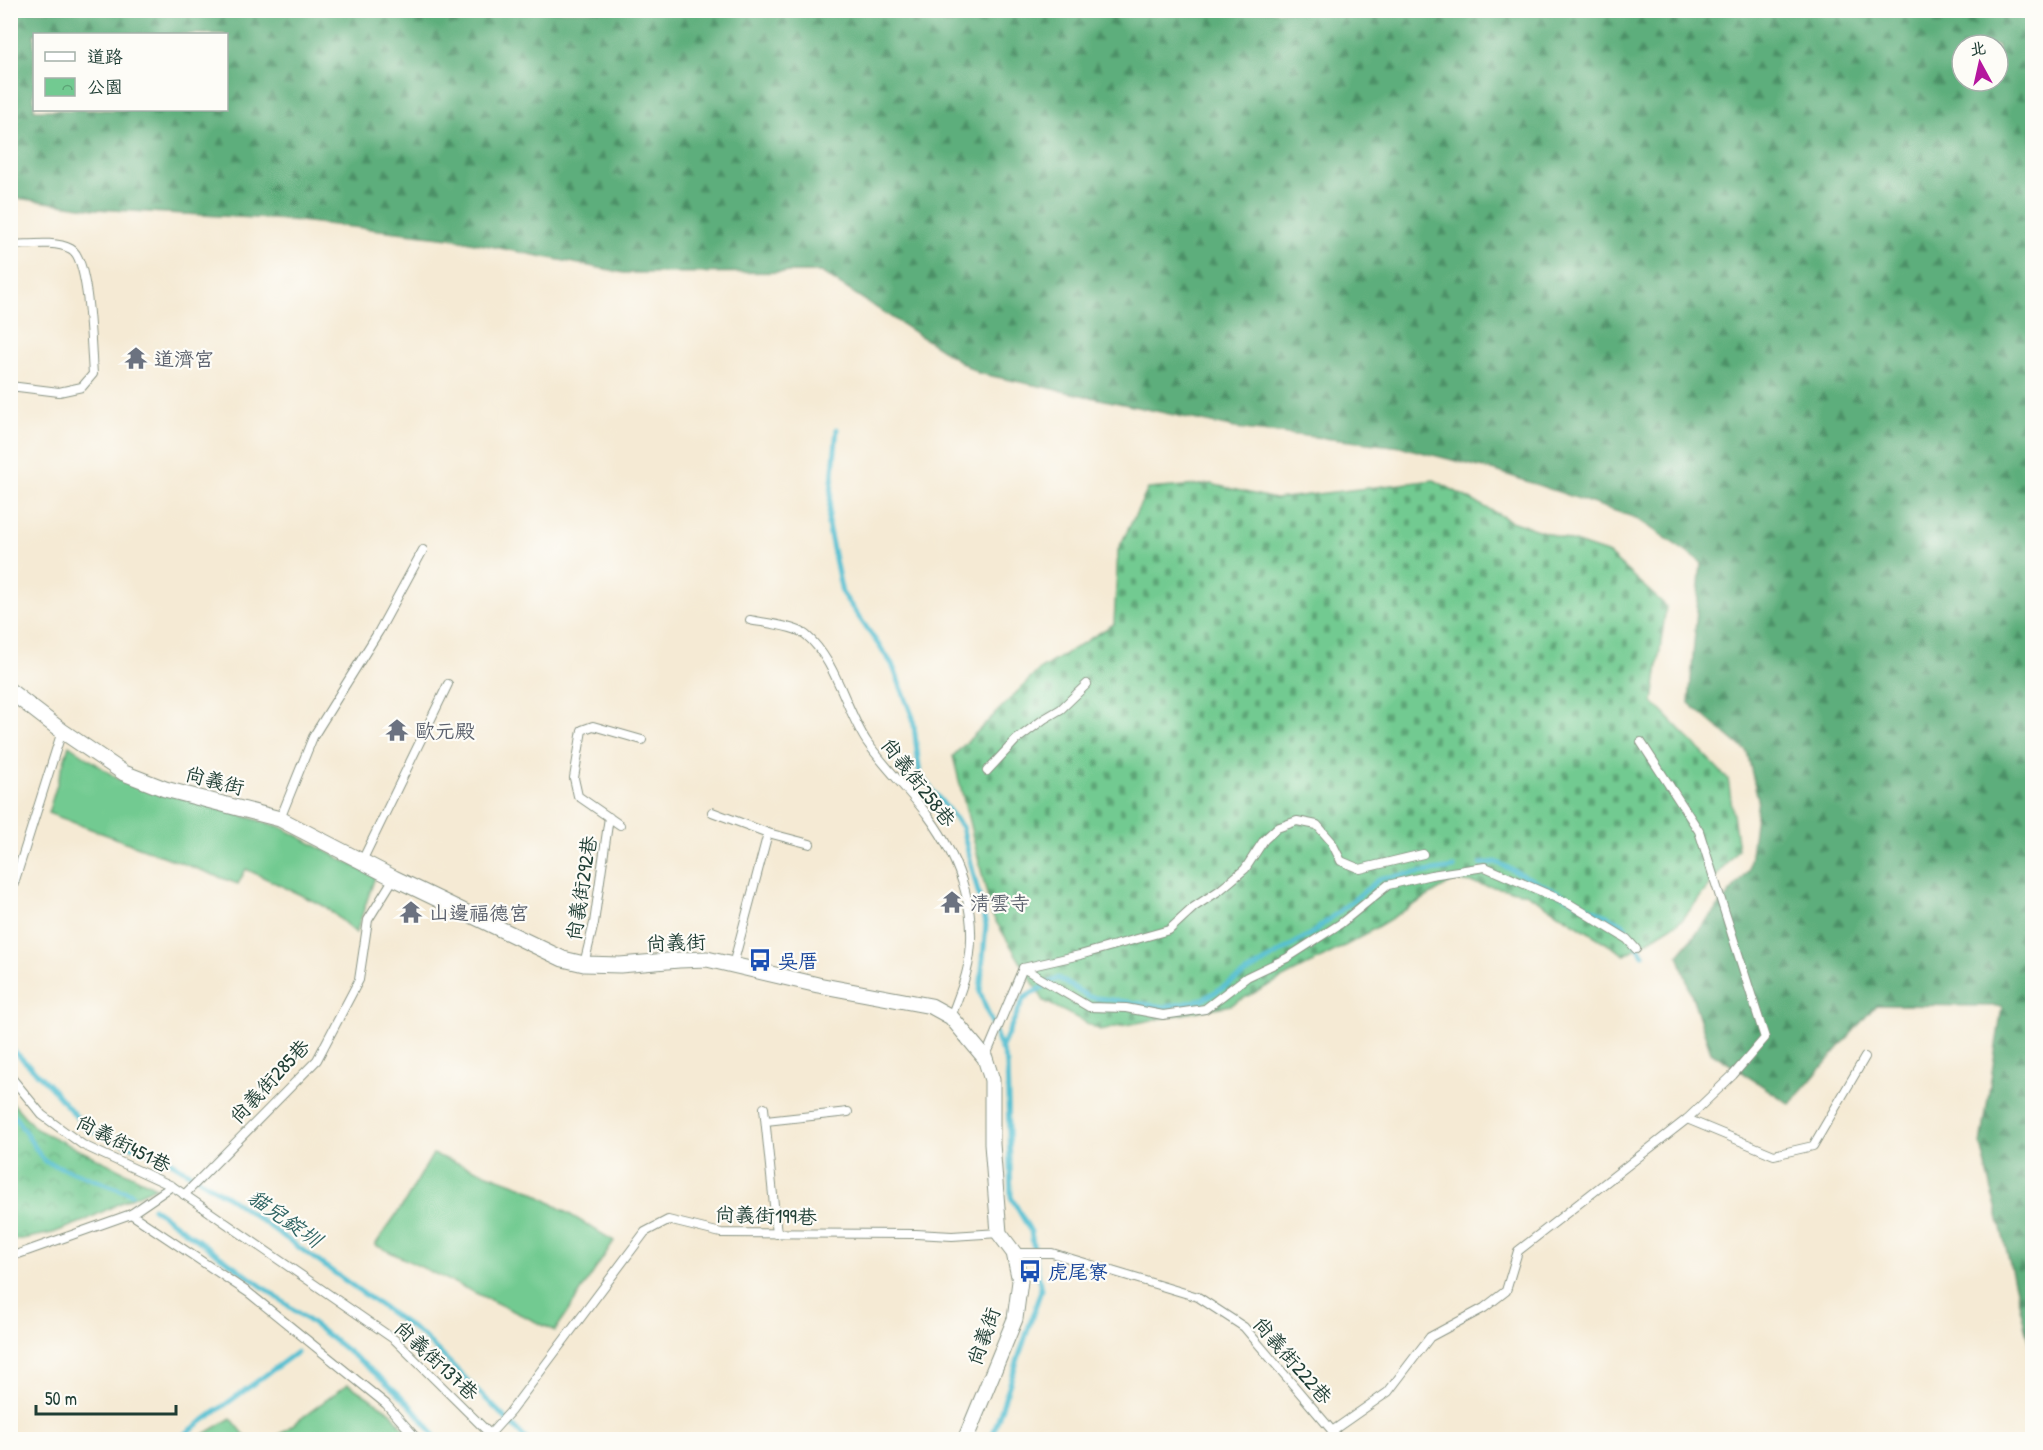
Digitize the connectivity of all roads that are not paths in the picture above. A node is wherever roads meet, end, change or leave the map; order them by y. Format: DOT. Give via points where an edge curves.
graph roads {
  1 [pos="10,245"];
  2 [pos="10,386"];
  3 [pos="423,550"];
  4 [pos="750,620"];
  5 [pos="448,684"];
  6 [pos="1087,684"];
  7 [pos="10,691"];
  8 [pos="62,731"];
  9 [pos="642,740"];
  10 [pos="1641,742"];
  11 [pos="987,771"];
  12 [pos="712,812"];
  13 [pos="609,817"];
  14 [pos="280,819"];
  15 [pos="620,825"];
  16 [pos="768,833"];
  17 [pos="810,844"];
  18 [pos="1423,854"];
  19 [pos="362,861"];
  20 [pos="394,878"];
  21 [pos="10,896"];
  22 [pos="1636,949"];
  23 [pos="584,964"];
  24 [pos="733,965"];
  25 [pos="1023,968"];
  26 [pos="951,1017"];
  27 [pos="987,1053"];
  28 [pos="1865,1057"];
  29 [pos="10,1076"];
  30 [pos="764,1108"];
  31 [pos="848,1112"];
  32 [pos="1687,1119"];
  33 [pos="766,1121"];
  34 [pos="172,1186"];
  35 [pos="184,1195"];
  36 [pos="131,1214"];
  37 [pos="999,1233"];
  38 [pos="777,1234"];
  39 [pos="1014,1253"];
  40 [pos="10,1257"];
  41 [pos="1332,1431"];
  42 [pos="494,1436"];
  43 [pos="418,1440"];
  44 [pos="965,1440"];
  45 [pos="1340,1440"];
  1 -- 2 [label="lane" via="56,244 72,249 80,260 86,284 93,374 82,387 59,392"];
  3 -- 14 [label="lane" via="379,631 313,737"];
  4 -- 26 [label="lane, 尚義街258巷" via="806,634 822,654 866,741 929,816 954,856 967,896 971,939 967,973"];
  5 -- 19 [label="lane"];
  6 -- 11 [label="lane" via="1061,709 1016,740"];
  7 -- 8 [label="street, 尚義街"];
  8 -- 14 [label="street, 尚義街" via="124,773 165,789"];
  8 -- 21 [label="lane"];
  9 -- 13 [label="lane" via="592,726 582,730 574,778 578,796"];
  10 -- 32 [label="lane" via="1699,831 1765,1038"];
  12 -- 16 [label="lane"];
  13 -- 15 [label="lane"];
  13 -- 23 [label="lane, 尚義街292巷"];
  14 -- 19 [label="street, 尚義街"];
  16 -- 17 [label="lane"];
  16 -- 24 [label="lane"];
  18 -- 25 [label="lane" via="1360,869 1341,861 1317,825 1297,821 1277,828 1245,869 1169,930"];
  19 -- 20 [label="street, 尚義街"];
  20 -- 23 [label="street, 尚義街" via="526,943"];
  20 -- 35 [label="lane, 尚義街285巷" via="368,920 359,980 317,1060"];
  22 -- 25 [label="lane" via="1627,939 1568,903 1485,867 1388,885 1340,924 1287,958 1247,977 1205,1009 1163,1015 1089,1007"];
  23 -- 24 [label="street, 尚義街" via="707,959"];
  24 -- 26 [label="street, 尚義街" via="931,1006"];
  25 -- 27 [label="lane"];
  26 -- 27 [label="street, 尚義街"];
  27 -- 37 [label="street, 尚義街" via="992,1080"];
  28 -- 32 [label="lane" via="1814,1146 1774,1155"];
  29 -- 34 [label="lane, 尚義街451巷" via="42,1115 83,1145"];
  30 -- 33 [label="lane"];
  31 -- 33 [label="lane"];
  32 -- 41 [label="lane" via="1518,1251 1506,1290 1484,1308 1430,1337 1388,1392"];
  33 -- 38 [label="lane"];
  34 -- 35 [label="lane, 尚義街137巷"];
  34 -- 36 [label="lane"];
  35 -- 42 [label="lane, 尚義街137巷" via="395,1340"];
  36 -- 40 [label="lane"];
  36 -- 43 [label="lane" via="249,1293 386,1404"];
  37 -- 38 [label="lane, 尚義街199巷"];
  37 -- 39 [label="street, 尚義街"];
  38 -- 42 [label="lane, 尚義街199巷" via="721,1233 668,1220 645,1232"];
  39 -- 41 [label="lane, 尚義街222巷" via="1062,1256 1198,1297 1244,1327"];
  39 -- 44 [label="street, 尚義街" via="1020,1281 1015,1319"];
  41 -- 45 [label="lane, 尚義街222巷"];
}
